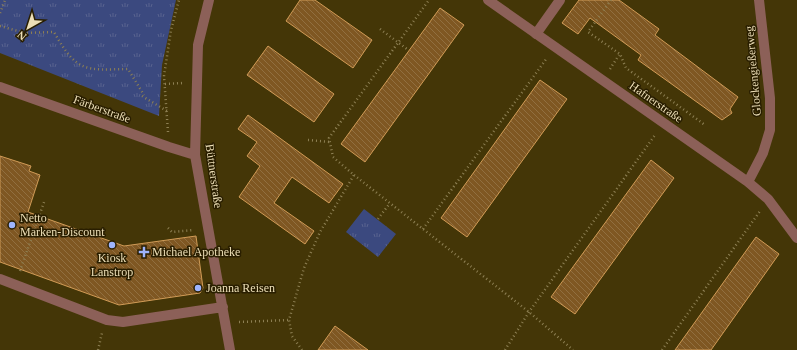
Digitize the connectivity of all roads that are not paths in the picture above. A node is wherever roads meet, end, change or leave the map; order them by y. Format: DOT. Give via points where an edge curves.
graph roads {
  1 [pos="208,0"];
  2 [pos="488,0"];
  3 [pos="560,0"];
  4 [pos="759,0"];
  5 [pos="536,34"];
  6 [pos="0,87"];
  7 [pos="195,155"];
  8 [pos="748,182"];
  9 [pos="797,238"];
  10 [pos="0,280"];
  11 [pos="223,307"];
  12 [pos="230,350"];
  1 -- 7 [label="street, Büttnerstraße" via="198,45"];
  2 -- 5 [label="street, Hafnerstraße"];
  3 -- 5 [label="street"];
  4 -- 8 [label="street, Glockengießerweg" via="770,98 770,130 763,153"];
  5 -- 8 [label="street, Hafnerstraße"];
  6 -- 7 [label="street, Färberstraße"];
  7 -- 11 [label="street, Büttnerstraße"];
  8 -- 9 [label="street, Hafnerstraße" via="768,199"];
  10 -- 11 [label="street" via="107,320 123,322"];
  11 -- 12 [label="street, Büttnerstraße"];
}
